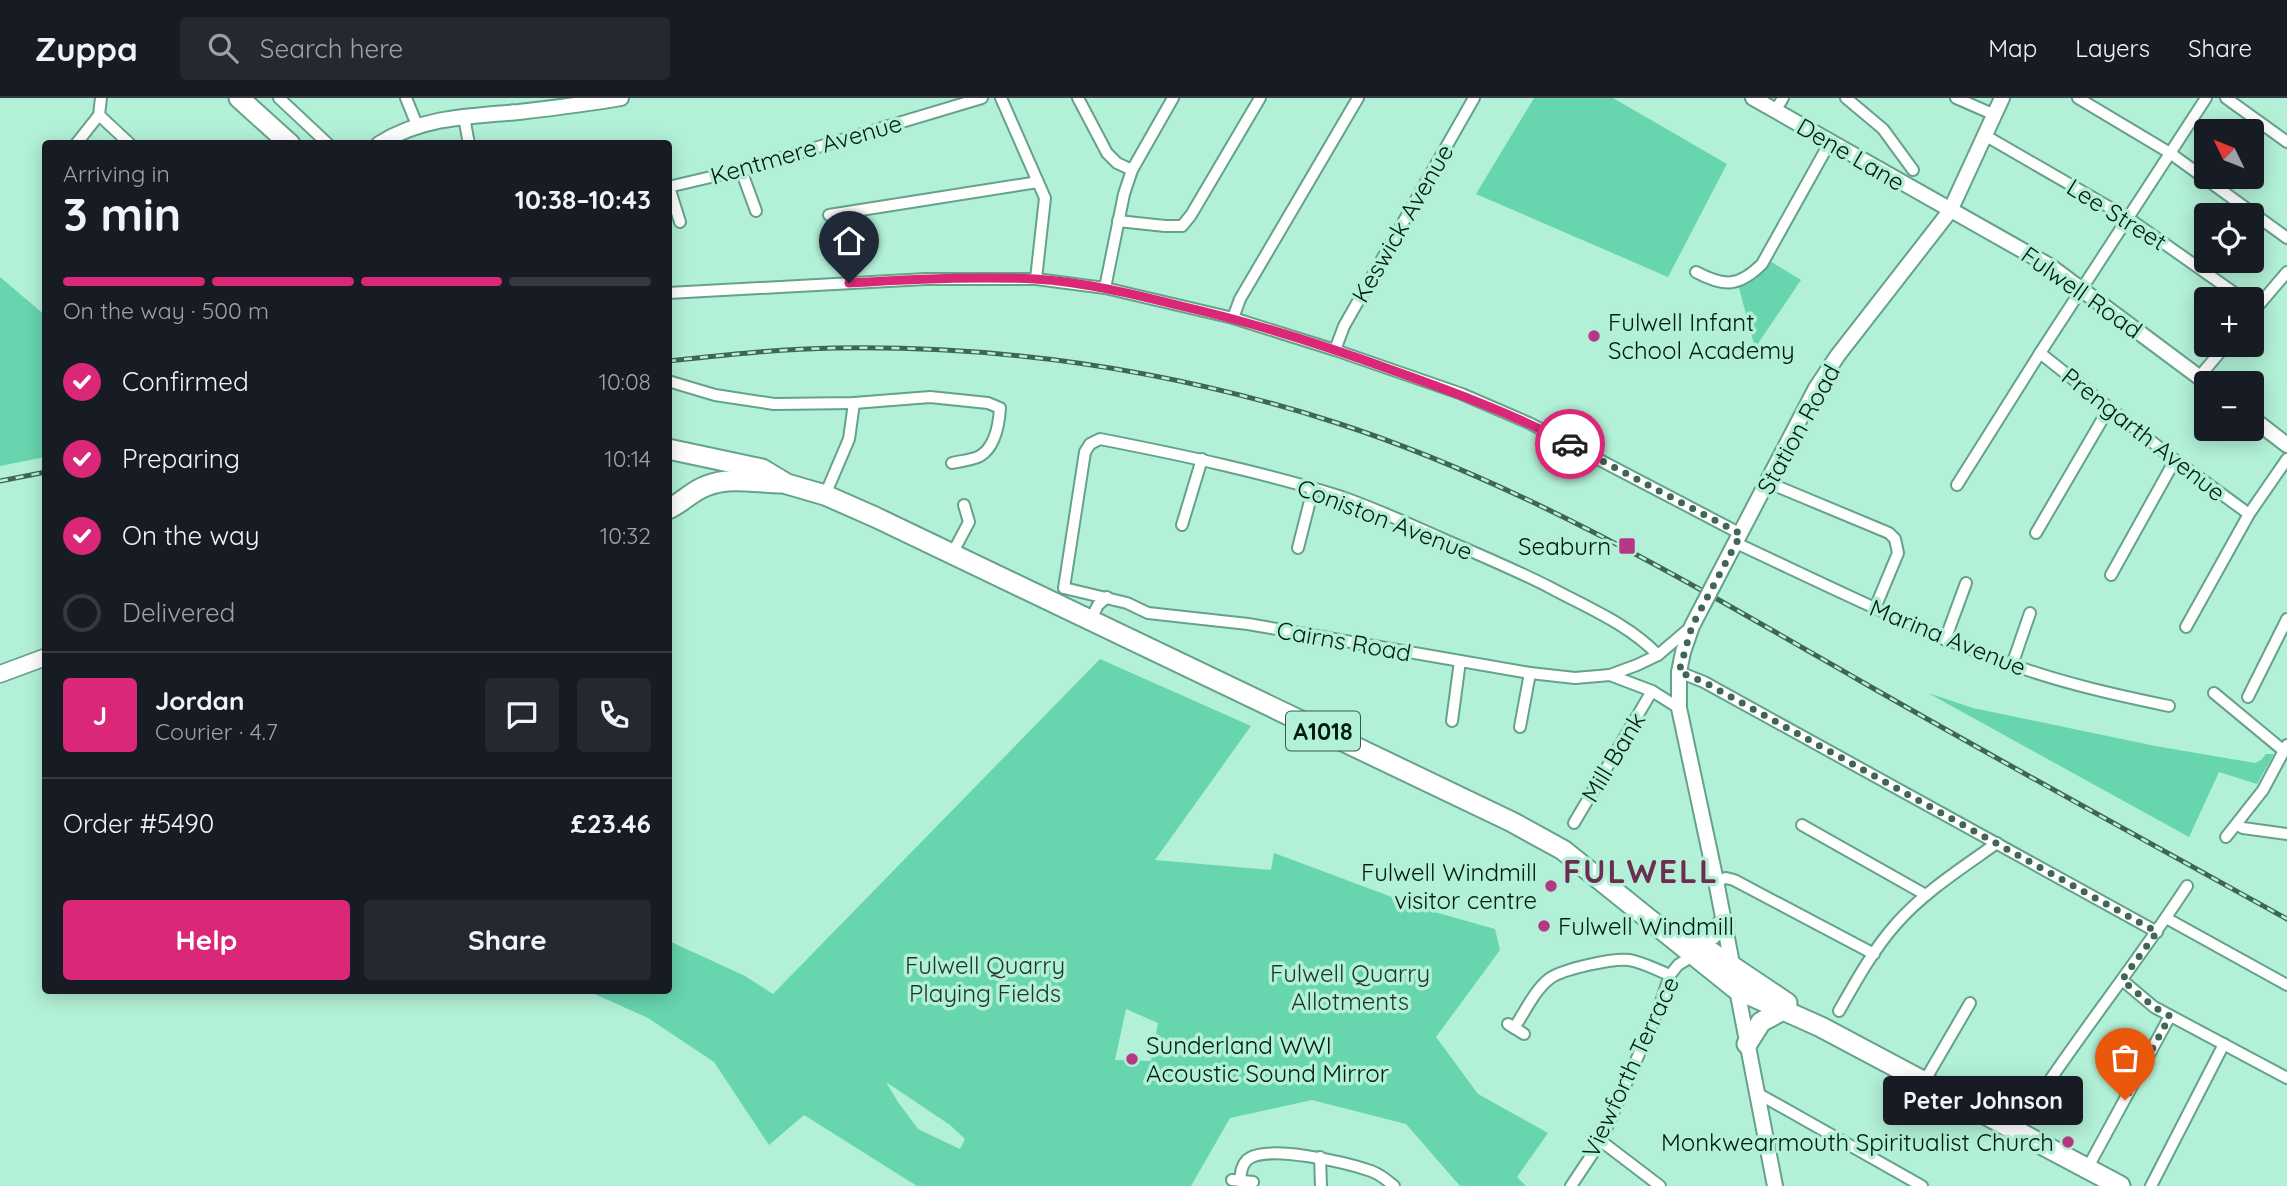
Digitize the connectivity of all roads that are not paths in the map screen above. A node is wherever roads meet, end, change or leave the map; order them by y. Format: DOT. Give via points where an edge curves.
graph roads {
  1 [pos="101,98"];
  2 [pos="239,98"];
  3 [pos="279,98"];
  4 [pos="406,98"];
  5 [pos="621,98"];
  6 [pos="982,98"];
  7 [pos="1001,98"];
  8 [pos="1079,98"];
  9 [pos="1173,98"];
  10 [pos="1260,98"];
  11 [pos="1358,98"];
  12 [pos="1474,98"];
  13 [pos="1753,98"];
  14 [pos="1846,98"];
  15 [pos="1956,98"];
  16 [pos="2002,98"];
  17 [pos="2078,98"];
  18 [pos="2206,98"];
  19 [pos="2225,98"];
  20 [pos="1779,104"];
  21 [pos="99,115"];
  22 [pos="1995,115"];
  23 [pos="464,117"];
  24 [pos="416,125"];
  25 [pos="1986,136"];
  26 [pos="79,140"];
  27 [pos="126,140"];
  28 [pos="286,140"];
  29 [pos="324,140"];
  30 [pos="387,140"];
  31 [pos="468,140"];
  32 [pos="1830,142"];
  33 [pos="2287,142"];
  34 [pos="2170,153"];
  35 [pos="741,170"];
  36 [pos="1132,170"];
  37 [pos="1913,170"];
  38 [pos="1038,183"];
  39 [pos="672,186"];
  40 [pos="672,197"];
  41 [pos="756,211"];
  42 [pos="1950,211"];
  43 [pos="829,215"];
  44 [pos="2128,218"];
  45 [pos="1118,221"];
  46 [pos="680,222"];
  47 [pos="2287,238"];
  48 [pos="1696,272"];
  49 [pos="2287,272"];
  50 [pos="1036,279"];
  51 [pos="2226,287"];
  52 [pos="1105,288"];
  53 [pos="2082,288"];
  54 [pos="672,293"];
  55 [pos="2264,298"];
  56 [pos="1233,318"];
  57 [pos="1335,350"];
  58 [pos="2040,353"];
  59 [pos="2194,373"];
  60 [pos="672,382"];
  61 [pos="854,403"];
  62 [pos="2109,408"];
  63 [pos="2264,426"];
  64 [pos="2286,442"];
  65 [pos="674,450"];
  66 [pos="980,456"];
  67 [pos="1202,459"];
  68 [pos="2287,459"];
  69 [pos="2175,460"];
  70 [pos="952,463"];
  71 [pos="988,467"];
  72 [pos="1769,483"];
  73 [pos="787,484"];
  74 [pos="1957,485"];
  75 [pos="1313,489"];
  76 [pos="825,495"];
  77 [pos="687,497"];
  78 [pos="964,505"];
  79 [pos="672,507"];
  80 [pos="2249,514"];
  81 [pos="1182,525"];
  82 [pos="2036,533"];
  83 [pos="1738,539"];
  84 [pos="1298,548"];
  85 [pos="952,554"];
  86 [pos="2111,575"];
  87 [pos="1966,583"];
  88 [pos="1057,595"];
  89 [pos="1107,597"];
  90 [pos="1875,608"];
  91 [pos="2030,612"];
  92 [pos="1091,619"];
  93 [pos="2287,619"];
  94 [pos="1692,626"];
  95 [pos="2186,627"];
  96 [pos="1945,640"];
  97 [pos="1658,655"];
  98 [pos="42,658"];
  99 [pos="1460,661"];
  100 [pos="2012,665"];
  101 [pos="1679,672"];
  102 [pos="1530,673"];
  103 [pos="0,674"];
  104 [pos="1610,675"];
  105 [pos="1652,691"];
  106 [pos="2248,697"];
  107 [pos="2217,700"];
  108 [pos="2169,706"];
  109 [pos="1679,708"];
  110 [pos="1452,721"];
  111 [pos="1520,727"];
  112 [pos="2286,748"];
  113 [pos="1574,822"];
  114 [pos="1802,825"];
  115 [pos="2237,825"];
  116 [pos="2287,834"];
  117 [pos="2225,837"];
  118 [pos="1997,843"];
  119 [pos="1716,881"];
  120 [pos="2187,886"];
  121 [pos="1926,895"];
  122 [pos="2166,918"];
  123 [pos="1724,923"];
  124 [pos="2157,932"];
  125 [pos="1695,948"];
  126 [pos="1874,954"];
  127 [pos="1731,964"];
  128 [pos="1670,975"];
  129 [pos="2122,980"];
  130 [pos="2287,985"];
  131 [pos="1737,989"];
  132 [pos="1970,1003"];
  133 [pos="1783,1010"];
  134 [pos="1839,1011"];
  135 [pos="2170,1016"];
  136 [pos="1821,1027"];
  137 [pos="1515,1029"];
  138 [pos="1747,1044"];
  139 [pos="2224,1044"];
  140 [pos="2287,1078"];
  141 [pos="1924,1082"];
  142 [pos="1757,1093"];
  143 [pos="2016,1131"];
  144 [pos="1601,1141"];
  145 [pos="1320,1157"];
  146 [pos="2087,1168"];
  147 [pos="1253,1182"];
  148 [pos="1645,1182"];
  149 [pos="2152,1184"];
  150 [pos="1321,1186"];
  151 [pos="1394,1186"];
  152 [pos="1571,1186"];
  153 [pos="1660,1186"];
  154 [pos="1775,1186"];
  155 [pos="1922,1186"];
  156 [pos="2120,1186"];
  1 -- 21 [label="street"];
  2 -- 28 [label="highway"];
  3 -- 29 [label="street"];
  4 -- 24 [label="street"];
  5 -- 23 [label="main road"];
  6 -- 35 [label="street, Kentmere Avenue"];
  7 -- 38 [label="street"];
  8 -- 36 [label="street" via="1107,153"];
  9 -- 36 [label="street"];
  10 -- 45 [label="street" via="1182,226"];
  11 -- 56 [label="street"];
  12 -- 57 [label="street, Keswick Avenue" via="1343,326"];
  13 -- 20 [label="main road, Dene Lane"];
  14 -- 37 [label="street, Dene Lane" via="1883,129"];
  15 -- 22 [label="street"];
  16 -- 22 [label="main road, Station Road"];
  17 -- 34 [label="street"];
  18 -- 34 [label="street"];
  19 -- 33 [label="street"];
  20 -- 32 [label="main road, Dene Lane"];
  21 -- 26 [label="street"];
  21 -- 27 [label="street"];
  22 -- 25 [label="main road, Station Road"];
  23 -- 24 [label="main road"];
  23 -- 31 [label="street"];
  24 -- 30 [label="main road"];
  25 -- 42 [label="main road, Station Road"];
  25 -- 44 [label="street, Lee Street"];
  32 -- 42 [label="main road, Dene Lane"];
  32 -- 48 [label="street" via="1751,276 1719,283"];
  34 -- 44 [label="street"];
  34 -- 47 [label="street"];
  35 -- 39 [label="street, Kentmere Avenue"];
  35 -- 41 [label="street"];
  36 -- 45 [label="street"];
  38 -- 43 [label="street"];
  38 -- 50 [label="street" via="1045,198"];
  40 -- 46 [label="street"];
  42 -- 53 [label="main road, Fulwell Road"];
  42 -- 72 [label="main road, Station Road" via="1816,388"];
  44 -- 51 [label="street, Lee Street"];
  44 -- 53 [label="street"];
  45 -- 52 [label="street"];
  49 -- 55 [label="street"];
  50 -- 52 [label="street, Marina Avenue"];
  50 -- 54 [label="street, Marina Avenue" via="926,279"];
  52 -- 56 [label="street, Marina Avenue"];
  53 -- 58 [label="street"];
  53 -- 59 [label="main road, Fulwell Road"];
  56 -- 57 [label="street, Marina Avenue"];
  57 -- 83 [label="street, Marina Avenue" via="1462,394 1529,423"];
  58 -- 62 [label="street, Prengarth Avenue"];
  58 -- 74 [label="street"];
  60 -- 61 [label="street" via="715,395 774,404"];
  61 -- 66 [label="street" via="930,397 1000,408 991,444"];
  61 -- 76 [label="street" via="849,439"];
  62 -- 69 [label="street, Prengarth Avenue"];
  62 -- 82 [label="street"];
  63 -- 64 [label="main road"];
  65 -- 73 [label="highway, A1018" via="762,469"];
  65 -- 77 [label="highway" via="692,469 694,479"];
  66 -- 70 [label="street"];
  66 -- 71 [label="street"];
  67 -- 75 [label="street, Coniston Avenue"];
  67 -- 81 [label="street"];
  67 -- 88 [label="street, Coniston Avenue" via="1100,439 1090,444"];
  68 -- 80 [label="street"];
  69 -- 80 [label="street, Prengarth Avenue"];
  69 -- 86 [label="street"];
  72 -- 83 [label="main road, Station Road"];
  72 -- 90 [label="street" via="1895,539 1898,553"];
  73 -- 76 [label="highway, A1018"];
  73 -- 77 [label="highway, A1018" via="720,482"];
  75 -- 84 [label="street"];
  75 -- 97 [label="street, Coniston Avenue" via="1396,518 1525,575 1633,632"];
  76 -- 85 [label="highway, A1018"];
  77 -- 79 [label="highway"];
  78 -- 85 [label="street" via="974,524"];
  80 -- 95 [label="street"];
  83 -- 90 [label="street, Marina Avenue"];
  83 -- 94 [label="main road, Station Road, bridge"];
  85 -- 88 [label="highway, A1018"];
  87 -- 96 [label="street"];
  88 -- 89 [label="street, Cairns Road"];
  88 -- 92 [label="highway, A1018"];
  89 -- 92 [label="street"];
  89 -- 99 [label="street, Cairns Road" via="1148,613 1248,624"];
  90 -- 96 [label="street, Marina Avenue"];
  91 -- 100 [label="street"];
  92 -- 125 [label="highway, A1018" via="1512,822 1563,850"];
  93 -- 106 [label="street"];
  94 -- 97 [label="street, Cairns Road"];
  94 -- 101 [label="main road, Station Road"];
  96 -- 100 [label="street, Marina Avenue"];
  97 -- 104 [label="street, Cairns Road"];
  98 -- 103 [label="main road"];
  99 -- 102 [label="street, Cairns Road"];
  99 -- 110 [label="street"];
  100 -- 108 [label="street, Marina Avenue"];
  101 -- 109 [label="main road, Station Road"];
  101 -- 118 [label="street"];
  102 -- 104 [label="street, Cairns Road" via="1575,678"];
  102 -- 111 [label="street"];
  104 -- 105 [label="street, Cairns Road"];
  105 -- 109 [label="street, Cairns Road"];
  105 -- 113 [label="street, Mill Bank"];
  107 -- 112 [label="street"];
  109 -- 119 [label="main road, Station Road"];
  112 -- 115 [label="street"];
  114 -- 121 [label="street"];
  115 -- 116 [label="street"];
  115 -- 117 [label="street"];
  118 -- 121 [label="street"];
  118 -- 124 [label="street"];
  119 -- 123 [label="main road, Station Road"];
  119 -- 126 [label="street" via="1734,880"];
  120 -- 122 [label="street"];
  121 -- 126 [label="street"];
  122 -- 124 [label="street"];
  122 -- 130 [label="street"];
  123 -- 125 [label="highway"];
  123 -- 127 [label="main road, Station Road"];
  124 -- 129 [label="street"];
  125 -- 127 [label="highway, A1018"];
  125 -- 128 [label="street, Viewforth Terrace"];
  125 -- 131 [label="highway, A1018"];
  126 -- 134 [label="street"];
  127 -- 131 [label="main road, Station Road"];
  127 -- 136 [label="highway, A1018"];
  128 -- 137 [label="street" via="1630,960 1560,973 1539,990"];
  128 -- 144 [label="street, Viewforth Terrace"];
  129 -- 135 [label="street"];
  129 -- 143 [label="street"];
  131 -- 133 [label="highway, A1018"];
  131 -- 138 [label="main road, Station Road"];
  132 -- 141 [label="street"];
  133 -- 136 [label="highway, A1018"];
  133 -- 138 [label="highway" via="1761,1022"];
  135 -- 139 [label="street"];
  135 -- 146 [label="street"];
  136 -- 141 [label="highway, A1018"];
  138 -- 142 [label="main road, Station Road"];
  139 -- 140 [label="street"];
  139 -- 149 [label="street"];
  141 -- 143 [label="highway, A1018"];
  142 -- 154 [label="main road, Station Road"];
  142 -- 155 [label="street"];
  143 -- 146 [label="highway, A1018"];
  144 -- 148 [label="street"];
  144 -- 152 [label="street, Viewforth Terrace"];
  145 -- 147 [label="street" via="1255,1154 1236,1180"];
  145 -- 150 [label="street"];
  145 -- 151 [label="street" via="1373,1171"];
  146 -- 156 [label="highway, A1018"];
  148 -- 153 [label="street"];
}
